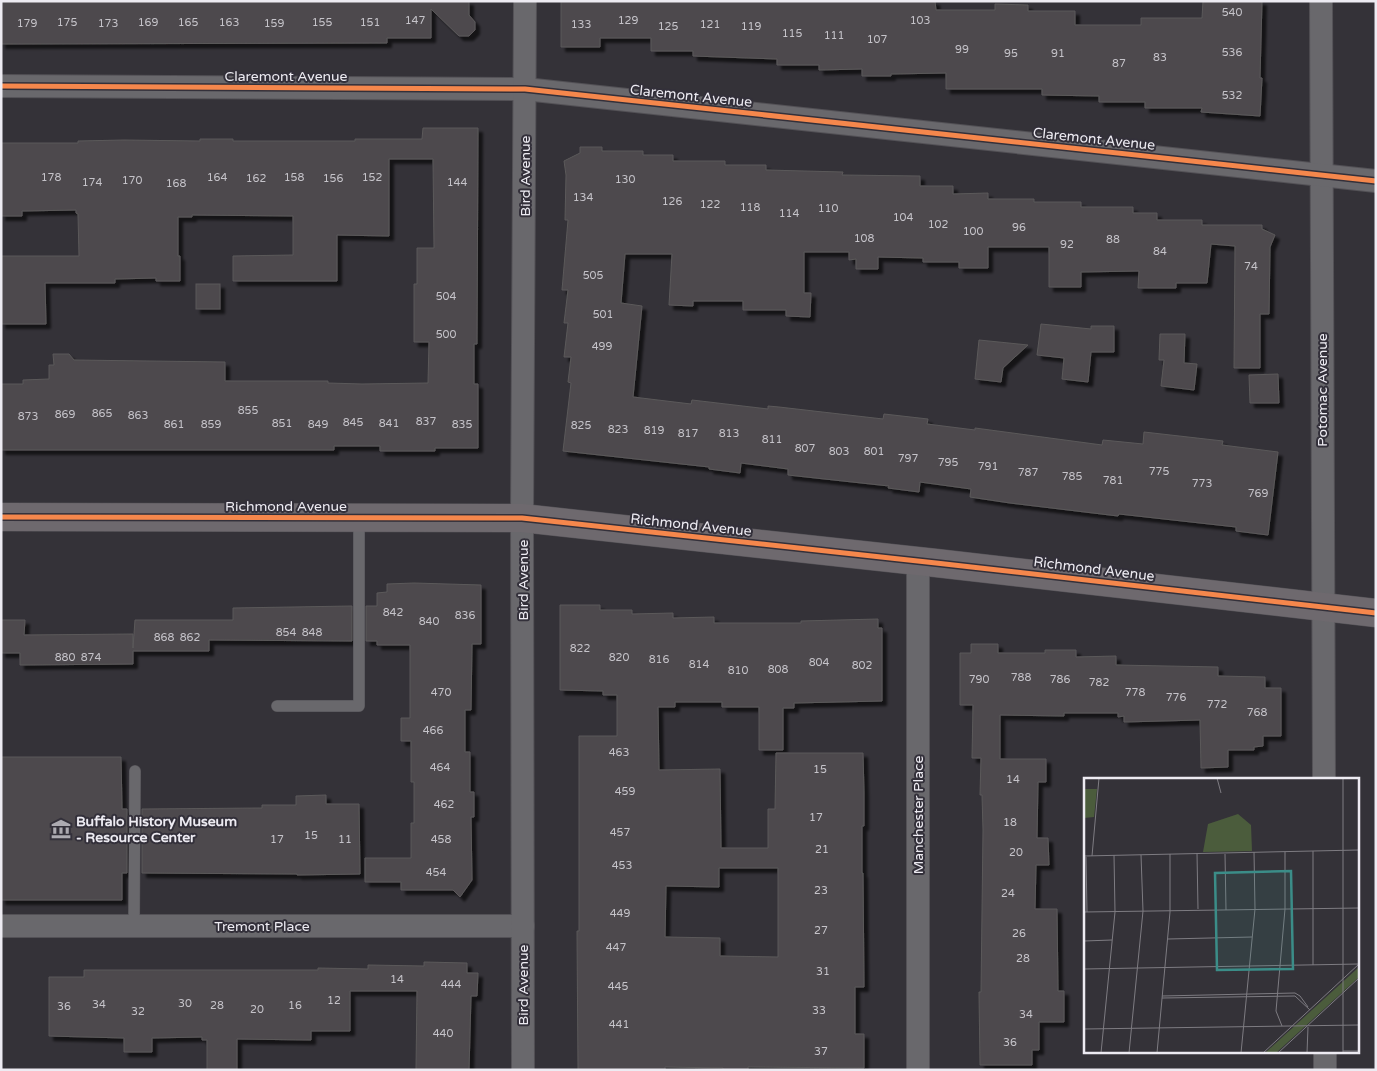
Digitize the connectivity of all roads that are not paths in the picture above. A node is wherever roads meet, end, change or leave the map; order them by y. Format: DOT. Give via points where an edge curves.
graph roads {
  1 [pos="525,1"];
  2 [pos="1321,1"];
  3 [pos="1,86"];
  4 [pos="525,89"];
  5 [pos="1321,175"];
  6 [pos="1376,181"];
  7 [pos="1,517"];
  8 [pos="359,518"];
  9 [pos="522,518"];
  10 [pos="918,561"];
  11 [pos="1323,607"];
  12 [pos="1376,613"];
  13 [pos="277,706"];
  14 [pos="134,771"];
  15 [pos="1324,778"];
  16 [pos="1,926"];
  17 [pos="134,926"];
  18 [pos="523,926"];
  19 [pos="1325,1054"];
  20 [pos="523,1070"];
  21 [pos="918,1070"];
  22 [pos="1325,1070"];
  1 -- 4 [label="street, Bird Avenue"];
  2 -- 5 [label="street, Potomac Avenue"];
  3 -- 4 [label="street, Claremont Avenue"];
  4 -- 5 [label="street, Claremont Avenue"];
  4 -- 9 [label="street, Bird Avenue"];
  5 -- 6 [label="street, Claremont Avenue"];
  5 -- 11 [label="street, Potomac Avenue"];
  7 -- 8 [label="street, Richmond Avenue"];
  8 -- 9 [label="street, Richmond Avenue"];
  8 -- 13 [label="lane" via="358,706"];
  9 -- 10 [label="street, Richmond Avenue"];
  9 -- 18 [label="street, Bird Avenue"];
  10 -- 11 [label="street, Richmond Avenue"];
  10 -- 21 [label="street, Manchester Place"];
  11 -- 12 [label="street, Richmond Avenue"];
  11 -- 15 [label="street, Potomac Avenue"];
  14 -- 17 [label="lane"];
  16 -- 17 [label="street, Tremont Place"];
  17 -- 18 [label="street, Tremont Place"];
  18 -- 20 [label="street, Bird Avenue"];
  19 -- 22 [label="street"];
}
